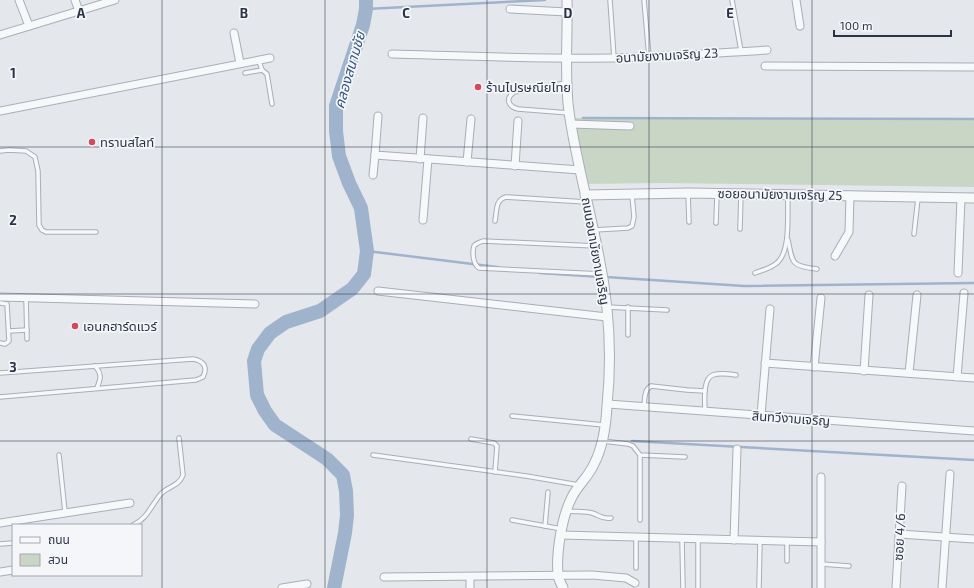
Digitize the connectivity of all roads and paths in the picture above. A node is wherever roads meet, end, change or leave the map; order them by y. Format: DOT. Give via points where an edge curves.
graph roads {
  1 [pos="19,0"];
  2 [pos="75,0"];
  3 [pos="115,0"];
  4 [pos="610,0"];
  5 [pos="644,0"];
  6 [pos="732,0"];
  7 [pos="796,0"];
  8 [pos="567,5"];
  9 [pos="510,9"];
  10 [pos="79,11"];
  11 [pos="29,26"];
  12 [pos="800,26"];
  13 [pos="234,33"];
  14 [pos="0,35"];
  15 [pos="767,50"];
  16 [pos="741,51"];
  17 [pos="392,54"];
  18 [pos="650,57"];
  19 [pos="270,58"];
  20 [pos="566,58"];
  21 [pos="614,58"];
  22 [pos="259,60"];
  23 [pos="240,63"];
  24 [pos="764,66"];
  25 [pos="974,67"];
  26 [pos="262,70"];
  27 [pos="245,73"];
  28 [pos="566,83"];
  29 [pos="272,104"];
  30 [pos="0,111"];
  31 [pos="569,113"];
  32 [pos="378,116"];
  33 [pos="423,118"];
  34 [pos="471,119"];
  35 [pos="518,121"];
  36 [pos="571,124"];
  37 [pos="630,126"];
  38 [pos="0,151"];
  39 [pos="375,155"];
  40 [pos="420,159"];
  41 [pos="428,159"];
  42 [pos="467,162"];
  43 [pos="515,166"];
  44 [pos="580,170"];
  45 [pos="373,174"];
  46 [pos="632,193"];
  47 [pos="688,193"];
  48 [pos="717,193"];
  49 [pos="741,193"];
  50 [pos="788,194"];
  51 [pos="850,195"];
  52 [pos="918,197"];
  53 [pos="586,198"];
  54 [pos="961,198"];
  55 [pos="974,198"];
  56 [pos="423,220"];
  57 [pos="495,221"];
  58 [pos="689,222"];
  59 [pos="716,223"];
  60 [pos="740,229"];
  61 [pos="593,230"];
  62 [pos="96,232"];
  63 [pos="914,234"];
  64 [pos="787,237"];
  65 [pos="597,246"];
  66 [pos="836,256"];
  67 [pos="816,269"];
  68 [pos="755,272"];
  69 [pos="958,273"];
  70 [pos="602,274"];
  71 [pos="378,292"];
  72 [pos="964,293"];
  73 [pos="869,295"];
  74 [pos="917,295"];
  75 [pos="0,297"];
  76 [pos="26,297"];
  77 [pos="821,298"];
  78 [pos="0,303"];
  79 [pos="255,304"];
  80 [pos="606,307"];
  81 [pos="628,308"];
  82 [pos="770,308"];
  83 [pos="667,310"];
  84 [pos="607,317"];
  85 [pos="27,330"];
  86 [pos="9,331"];
  87 [pos="628,335"];
  88 [pos="27,339"];
  89 [pos="0,343"];
  90 [pos="765,363"];
  91 [pos="95,366"];
  92 [pos="814,367"];
  93 [pos="864,371"];
  94 [pos="0,373"];
  95 [pos="909,373"];
  96 [pos="736,374"];
  97 [pos="957,377"];
  98 [pos="974,378"];
  99 [pos="97,388"];
  100 [pos="705,391"];
  101 [pos="0,397"];
  102 [pos="608,404"];
  103 [pos="644,407"];
  104 [pos="705,412"];
  105 [pos="761,415"];
  106 [pos="512,416"];
  107 [pos="605,425"];
  108 [pos="974,431"];
  109 [pos="179,438"];
  110 [pos="471,439"];
  111 [pos="602,441"];
  112 [pos="736,449"];
  113 [pos="59,455"];
  114 [pos="373,455"];
  115 [pos="640,455"];
  116 [pos="685,457"];
  117 [pos="495,472"];
  118 [pos="950,474"];
  119 [pos="821,477"];
  120 [pos="579,486"];
  121 [pos="902,486"];
  122 [pos="548,492"];
  123 [pos="130,503"];
  124 [pos="567,511"];
  125 [pos="65,512"];
  126 [pos="611,518"];
  127 [pos="512,520"];
  128 [pos="640,520"];
  129 [pos="0,523"];
  130 [pos="135,524"];
  131 [pos="545,526"];
  132 [pos="561,532"];
  133 [pos="899,534"];
  134 [pos="946,537"];
  135 [pos="636,538"];
  136 [pos="682,539"];
  137 [pos="698,539"];
  138 [pos="734,540"];
  139 [pos="974,540"];
  140 [pos="760,541"];
  141 [pos="787,541"];
  142 [pos="821,542"];
  143 [pos="12,543"];
  144 [pos="0,544"];
  145 [pos="787,561"];
  146 [pos="821,564"];
  147 [pos="849,566"];
  148 [pos="636,568"];
  149 [pos="12,570"];
  150 [pos="0,572"];
  151 [pos="558,575"];
  152 [pos="384,577"];
  153 [pos="470,577"];
  154 [pos="636,583"];
  155 [pos="307,584"];
  156 [pos="282,588"];
  157 [pos="470,588"];
  158 [pos="563,588"];
  159 [pos="683,588"];
  160 [pos="698,588"];
  161 [pos="759,588"];
  162 [pos="821,588"];
  163 [pos="896,588"];
  164 [pos="942,588"];
  1 -- 11 [label="street"];
  2 -- 10 [label="street"];
  3 -- 10 [label="street"];
  4 -- 21 [label="lane"];
  5 -- 18 [label="lane"];
  6 -- 16 [label="lane"];
  7 -- 12 [label="street"];
  8 -- 9 [label="street"];
  8 -- 20 [label="street, ถนนอนามัยงามเจริญ"];
  10 -- 11 [label="street"];
  11 -- 14 [label="street"];
  13 -- 23 [label="street"];
  15 -- 16 [label="street, อนามัยงามเจริญ 23"];
  16 -- 18 [label="street, อนามัยงามเจริญ 23"];
  17 -- 20 [label="street, อนามัยงามเจริญ 23"];
  18 -- 21 [label="street, อนามัยงามเจริญ 23"];
  19 -- 22 [label="street"];
  20 -- 21 [label="street, อนามัยงามเจริญ 23"];
  20 -- 28 [label="street, ถนนอนามัยงามเจริญ"];
  22 -- 23 [label="street"];
  22 -- 26 [label="lane"];
  23 -- 30 [label="street"];
  24 -- 25 [label="street"];
  26 -- 27 [label="lane"];
  26 -- 29 [label="lane" via="267,74"];
  28 -- 31 [label="street, ถนนอนามัยงามเจริญ"];
  28 -- 31 [label="lane" via="514,92 508,100 512,107 518,109"];
  31 -- 36 [label="street, ถนนอนามัยงามเจริญ"];
  32 -- 39 [label="street"];
  33 -- 40 [label="street"];
  34 -- 42 [label="street"];
  35 -- 43 [label="street"];
  36 -- 37 [label="street"];
  36 -- 44 [label="street, ถนนอนามัยงามเจริญ"];
  38 -- 62 [label="lane" via="26,152 35,158 38,170 39,225 42,230"];
  39 -- 40 [label="street"];
  39 -- 45 [label="street"];
  40 -- 41 [label="street"];
  41 -- 42 [label="street"];
  41 -- 56 [label="street"];
  42 -- 43 [label="street"];
  43 -- 44 [label="street"];
  44 -- 53 [label="street, ถนนอนามัยงามเจริญ"];
  46 -- 47 [label="street, ซอยอนามัยงามเจริญ 25"];
  46 -- 53 [label="street, ซอยอนามัยงามเจริญ 25"];
  46 -- 61 [label="lane" via="632,226"];
  47 -- 48 [label="street, ซอยอนามัยงามเจริญ 25"];
  47 -- 58 [label="lane"];
  48 -- 49 [label="street, ซอยอนามัยงามเจริญ 25"];
  48 -- 59 [label="lane"];
  49 -- 50 [label="street, ซอยอนามัยงามเจริญ 25"];
  49 -- 60 [label="lane"];
  50 -- 51 [label="street, ซอยอนามัยงามเจริญ 25"];
  50 -- 64 [label="lane"];
  51 -- 52 [label="street, ซอยอนามัยงามเจริญ 25"];
  51 -- 66 [label="street" via="849,232"];
  52 -- 54 [label="street, ซอยอนามัยงามเจริญ 25"];
  52 -- 63 [label="lane"];
  53 -- 57 [label="lane" via="506,197 498,202"];
  53 -- 61 [label="street, ถนนอนามัยงามเจริญ"];
  54 -- 55 [label="street, ซอยอนามัยงามเจริญ 25"];
  54 -- 69 [label="street"];
  61 -- 65 [label="street, ถนนอนามัยงามเจริญ"];
  64 -- 67 [label="lane" via="795,264"];
  64 -- 68 [label="lane" via="779,261"];
  65 -- 70 [label="street, ถนนอนามัยงามเจริญ"];
  65 -- 70 [label="lane" via="483,241 474,246 474,262 478,268"];
  70 -- 80 [label="street, ถนนอนามัยงามเจริญ"];
  71 -- 84 [label="street"];
  72 -- 97 [label="street"];
  73 -- 93 [label="street"];
  74 -- 95 [label="street"];
  75 -- 76 [label="street"];
  76 -- 79 [label="street"];
  76 -- 85 [label="lane"];
  77 -- 92 [label="street"];
  78 -- 86 [label="lane" via="7,304"];
  80 -- 81 [label="lane"];
  80 -- 84 [label="street, ถนนอนามัยงามเจริญ"];
  81 -- 83 [label="lane"];
  81 -- 87 [label="lane"];
  82 -- 90 [label="street"];
  84 -- 102 [label="street, ถนนอนามัยงามเจริญ"];
  85 -- 86 [label="lane"];
  85 -- 88 [label="lane"];
  86 -- 89 [label="lane" via="9,342"];
  90 -- 92 [label="street"];
  90 -- 105 [label="street"];
  91 -- 94 [label="lane"];
  91 -- 99 [label="lane" via="100,376"];
  91 -- 99 [label="lane" via="193,359 200,360 206,367 203,377 196,380"];
  92 -- 93 [label="street"];
  93 -- 95 [label="street"];
  95 -- 97 [label="street"];
  96 -- 100 [label="lane" via="713,375 706,381"];
  97 -- 98 [label="street"];
  99 -- 101 [label="lane"];
  100 -- 103 [label="lane" via="651,386 646,391"];
  100 -- 104 [label="lane"];
  102 -- 103 [label="street, สินทวีงามเจริญ"];
  102 -- 107 [label="street, ถนนอนามัยงามเจริญ"];
  103 -- 104 [label="street, สินทวีงามเจริญ"];
  104 -- 105 [label="street, สินทวีงามเจริญ"];
  105 -- 108 [label="street, สินทวีงามเจริญ"];
  106 -- 107 [label="lane"];
  107 -- 111 [label="street, ถนนอนามัยงามเจริญ"];
  109 -- 130 [label="lane" via="181,480 160,494 150,511"];
  110 -- 117 [label="lane" via="494,443 497,446"];
  111 -- 115 [label="lane" via="628,444"];
  111 -- 120 [label="street, ถนนอนามัยงามเจริญ" via="594,465"];
  112 -- 138 [label="street"];
  113 -- 125 [label="lane"];
  114 -- 117 [label="lane"];
  115 -- 116 [label="lane"];
  115 -- 128 [label="lane"];
  117 -- 120 [label="lane"];
  118 -- 134 [label="street"];
  119 -- 142 [label="street"];
  120 -- 124 [label="street, ถนนอนามัยงามเจริญ"];
  121 -- 133 [label="street, ซอย 4/6"];
  122 -- 131 [label="lane"];
  123 -- 125 [label="street"];
  124 -- 126 [label="lane"];
  124 -- 132 [label="street, ถนนอนามัยงามเจริญ"];
  125 -- 129 [label="street"];
  127 -- 131 [label="lane"];
  131 -- 132 [label="lane"];
  132 -- 135 [label="street"];
  132 -- 151 [label="street, ถนนอนามัยงามเจริญ" via="557,557"];
  133 -- 134 [label="street"];
  133 -- 163 [label="street, ซอย 4/6"];
  134 -- 139 [label="street"];
  134 -- 164 [label="street"];
  135 -- 136 [label="street"];
  135 -- 148 [label="lane"];
  136 -- 137 [label="street"];
  136 -- 159 [label="lane"];
  137 -- 138 [label="street"];
  137 -- 160 [label="lane"];
  138 -- 140 [label="street"];
  140 -- 141 [label="street"];
  140 -- 161 [label="lane"];
  141 -- 142 [label="street"];
  141 -- 145 [label="lane"];
  142 -- 146 [label="street"];
  143 -- 144 [label="lane"];
  146 -- 147 [label="lane"];
  146 -- 162 [label="street"];
  149 -- 150 [label="street"];
  151 -- 153 [label="street"];
  151 -- 154 [label="street" via="614,576"];
  151 -- 158 [label="street, ถนนอนามัยงามเจริญ"];
  152 -- 153 [label="street"];
  153 -- 157 [label="street"];
  155 -- 156 [label="street"];
}
